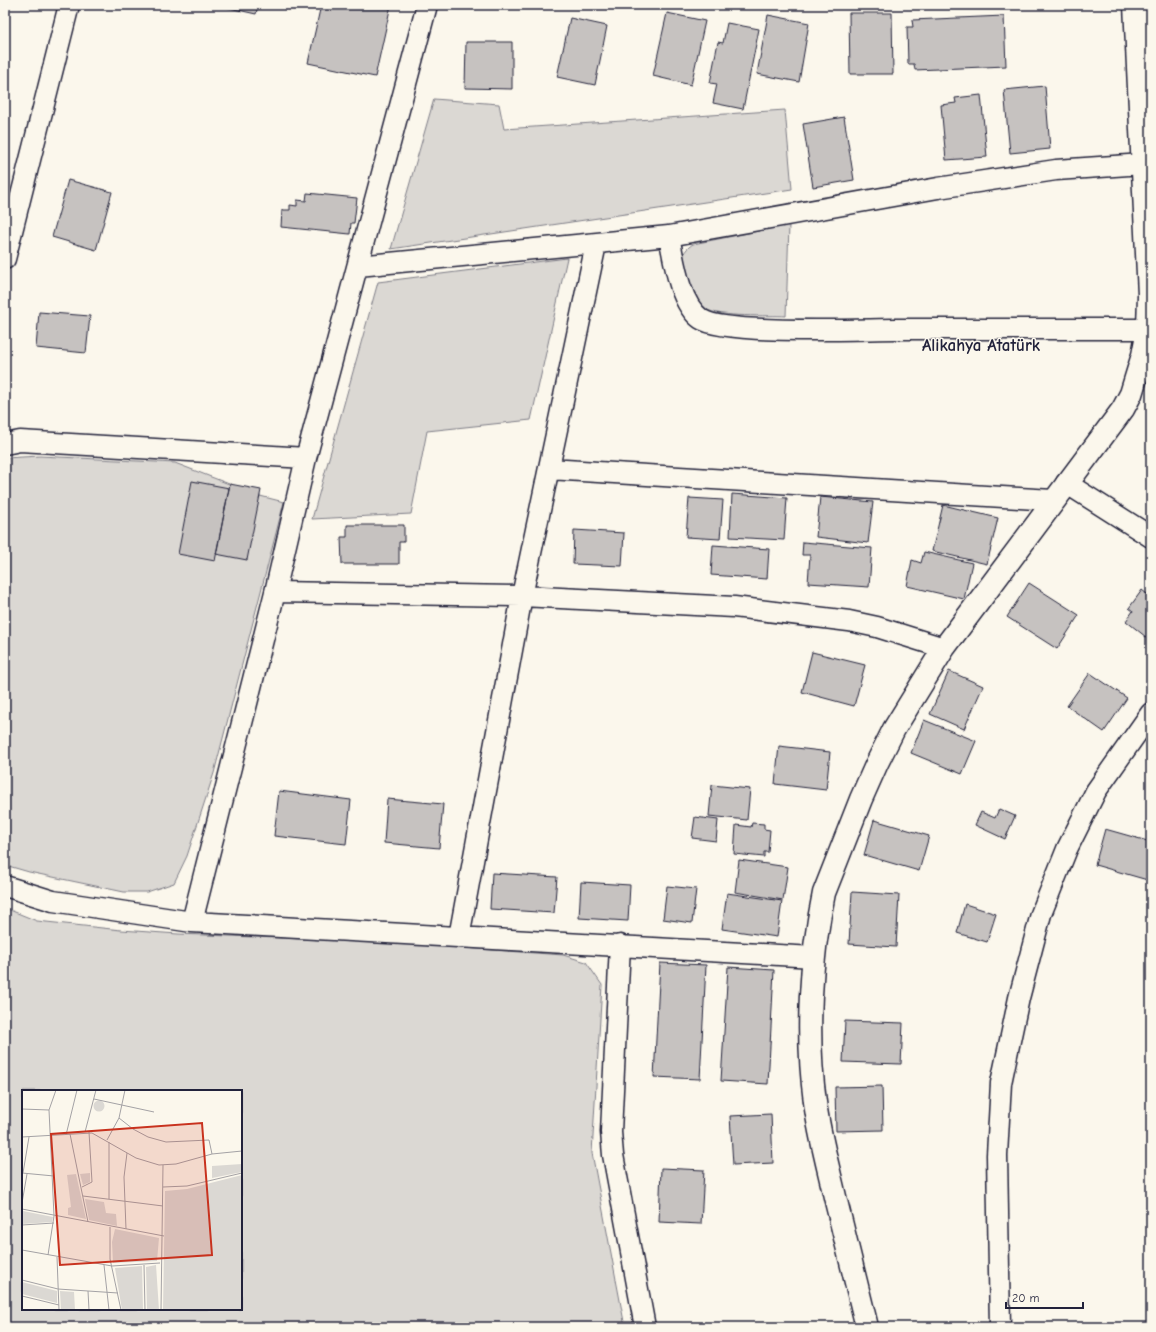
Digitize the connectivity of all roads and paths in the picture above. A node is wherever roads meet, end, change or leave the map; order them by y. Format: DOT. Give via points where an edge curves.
graph roads {
  1 [pos="69,5"];
  2 [pos="428,5"];
  3 [pos="1135,5"];
  4 [pos="1146,131"];
  5 [pos="1143,164"];
  6 [pos="669,236"];
  7 [pos="596,244"];
  8 [pos="5,259"];
  9 [pos="358,266"];
  10 [pos="1150,296"];
  11 [pos="1148,329"];
  12 [pos="5,444"];
  13 [pos="306,458"];
  14 [pos="549,469"];
  15 [pos="1066,483"];
  16 [pos="1053,500"];
  17 [pos="1151,537"];
  18 [pos="275,592"];
  19 [pos="522,596"];
  20 [pos="944,648"];
  21 [pos="1151,713"];
  22 [pos="5,886"];
  23 [pos="192,922"];
  24 [pos="459,937"];
  25 [pos="620,945"];
  26 [pos="814,957"];
  27 [pos="645,1327"];
  28 [pos="867,1327"];
  29 [pos="1000,1327"];
  1 -- 8 [label="street"];
  2 -- 9 [label="street"];
  3 -- 4 [label="street"];
  4 -- 5 [label="street"];
  5 -- 6 [label="street" via="1056,170 938,188"];
  5 -- 10 [label="street"];
  6 -- 7 [label="street"];
  6 -- 11 [label="street" via="679,280 688,304 694,313 710,324 789,330"];
  7 -- 9 [label="street"];
  7 -- 14 [label="street"];
  9 -- 13 [label="street"];
  10 -- 11 [label="street"];
  11 -- 15 [label="street" via="1137,376 1123,409"];
  12 -- 13 [label="street" via="20,441"];
  13 -- 18 [label="street"];
  14 -- 16 [label="street"];
  14 -- 19 [label="street"];
  15 -- 16 [label="street"];
  15 -- 17 [label="street"];
  16 -- 20 [label="street"];
  18 -- 19 [label="street"];
  18 -- 23 [label="street"];
  19 -- 20 [label="street" via="734,607 819,616 877,627"];
  19 -- 24 [label="street"];
  20 -- 26 [label="street" via="894,729 861,799 824,893"];
  21 -- 29 [label="street" via="1096,791 1067,849 1041,914 1019,998 1001,1083 997,1147"];
  22 -- 23 [label="street" via="53,901"];
  23 -- 24 [label="street"];
  24 -- 25 [label="street"];
  25 -- 26 [label="street"];
  25 -- 27 [label="street" via="612,1140 615,1176"];
  26 -- 28 [label="street" via="811,1014 815,1102 826,1160"];
}
